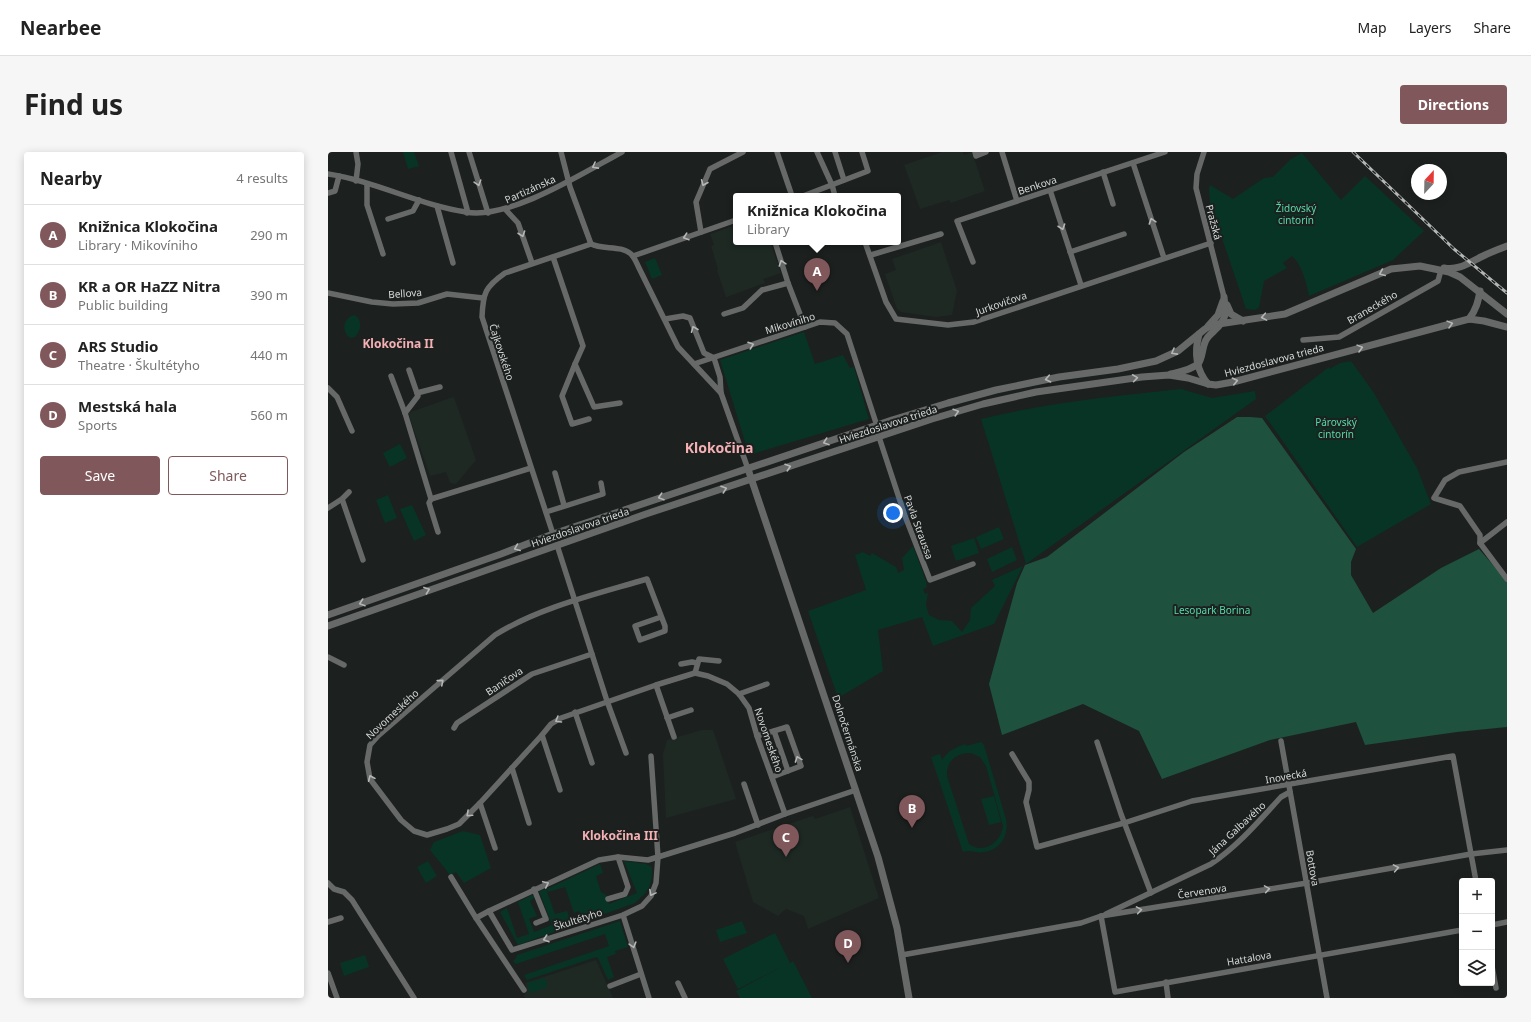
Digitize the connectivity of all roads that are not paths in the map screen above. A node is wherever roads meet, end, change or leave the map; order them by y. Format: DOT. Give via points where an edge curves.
graph roads {
  1 [pos="356,152"];
  2 [pos="451,152"];
  3 [pos="469,152"];
  4 [pos="561,152"];
  5 [pos="622,152"];
  6 [pos="743,152"];
  7 [pos="777,152"];
  8 [pos="817,152"];
  9 [pos="835,152"];
  10 [pos="862,152"];
  11 [pos="975,152"];
  12 [pos="986,152"];
  13 [pos="1002,152"];
  14 [pos="1165,152"];
  15 [pos="1204,152"];
  16 [pos="1133,162"];
  17 [pos="1103,172"];
  18 [pos="328,174"];
  19 [pos="339,176"];
  20 [pos="569,180"];
  21 [pos="844,180"];
  22 [pos="356,181"];
  23 [pos="367,184"];
  24 [pos="832,185"];
  25 [pos="1050,190"];
  26 [pos="328,193"];
  27 [pos="791,193"];
  28 [pos="811,193"];
  29 [pos="834,193"];
  30 [pos="419,200"];
  31 [pos="1017,201"];
  32 [pos="1113,204"];
  33 [pos="437,206"];
  34 [pos="506,209"];
  35 [pos="467,213"];
  36 [pos="488,213"];
  37 [pos="388,219"];
  38 [pos="733,221"];
  39 [pos="701,232"];
  40 [pos="941,234"];
  41 [pos="1124,234"];
  42 [pos="1211,243"];
  43 [pos="591,244"];
  44 [pos="776,245"];
  45 [pos="866,245"];
  46 [pos="1507,246"];
  47 [pos="1070,252"];
  48 [pos="383,254"];
  49 [pos="871,255"];
  50 [pos="633,256"];
  51 [pos="553,257"];
  52 [pos="1164,258"];
  53 [pos="973,262"];
  54 [pos="453,263"];
  55 [pos="532,263"];
  56 [pos="1466,265"];
  57 [pos="1420,266"];
  58 [pos="1440,270"];
  59 [pos="788,283"];
  60 [pos="1081,285"];
  61 [pos="1471,285"];
  62 [pos="1480,291"];
  63 [pos="328,293"];
  64 [pos="1224,297"];
  65 [pos="483,298"];
  66 [pos="724,314"];
  67 [pos="1507,314"];
  68 [pos="665,319"];
  69 [pos="1469,319"];
  70 [pos="1243,321"];
  71 [pos="1223,323"];
  72 [pos="805,327"];
  73 [pos="1507,327"];
  74 [pos="1205,329"];
  75 [pos="1199,334"];
  76 [pos="1303,340"];
  77 [pos="714,358"];
  78 [pos="575,364"];
  79 [pos="694,364"];
  80 [pos="1198,364"];
  81 [pos="409,370"];
  82 [pos="1169,375"];
  83 [pos="391,376"];
  84 [pos="1208,384"];
  85 [pos="440,387"];
  86 [pos="328,388"];
  87 [pos="721,393"];
  88 [pos="417,394"];
  89 [pos="620,403"];
  90 [pos="405,413"];
  91 [pos="589,419"];
  92 [pos="877,426"];
  93 [pos="352,431"];
  94 [pos="879,437"];
  95 [pos="1507,462"];
  96 [pos="531,468"];
  97 [pos="748,468"];
  98 [pos="555,473"];
  99 [pos="751,480"];
  100 [pos="601,483"];
  101 [pos="349,492"];
  102 [pos="342,499"];
  103 [pos="431,499"];
  104 [pos="642,503"];
  105 [pos="564,505"];
  106 [pos="328,508"];
  107 [pos="546,512"];
  108 [pos="646,514"];
  109 [pos="1507,522"];
  110 [pos="438,532"];
  111 [pos="553,534"];
  112 [pos="1480,543"];
  113 [pos="557,545"];
  114 [pos="363,560"];
  115 [pos="973,564"];
  116 [pos="1507,579"];
  117 [pos="574,601"];
  118 [pos="328,616"];
  119 [pos="661,617"];
  120 [pos="328,626"];
  121 [pos="592,654"];
  122 [pos="328,657"];
  123 [pos="719,662"];
  124 [pos="697,663"];
  125 [pos="682,664"];
  126 [pos="344,665"];
  127 [pos="694,673"];
  128 [pos="768,684"];
  129 [pos="656,685"];
  130 [pos="739,694"];
  131 [pos="607,701"];
  132 [pos="691,710"];
  133 [pos="575,712"];
  134 [pos="667,718"];
  135 [pos="454,728"];
  136 [pos="774,731"];
  137 [pos="542,736"];
  138 [pos="757,736"];
  139 [pos="674,737"];
  140 [pos="1282,740"];
  141 [pos="1097,742"];
  142 [pos="626,753"];
  143 [pos="1012,754"];
  144 [pos="651,756"];
  145 [pos="592,763"];
  146 [pos="512,768"];
  147 [pos="788,771"];
  148 [pos="772,777"];
  149 [pos="744,784"];
  150 [pos="1289,785"];
  151 [pos="560,790"];
  152 [pos="856,790"];
  153 [pos="1290,792"];
  154 [pos="480,803"];
  155 [pos="785,814"];
  156 [pos="530,823"];
  157 [pos="1124,823"];
  158 [pos="758,824"];
  159 [pos="495,848"];
  160 [pos="1507,850"];
  161 [pos="1471,854"];
  162 [pos="618,857"];
  163 [pos="658,857"];
  164 [pos="451,877"];
  165 [pos="1475,878"];
  166 [pos="328,883"];
  167 [pos="1307,883"];
  168 [pos="334,889"];
  169 [pos="534,889"];
  170 [pos="328,891"];
  171 [pos="1151,893"];
  172 [pos="608,900"];
  173 [pos="489,911"];
  174 [pos="623,915"];
  175 [pos="1101,916"];
  176 [pos="341,918"];
  177 [pos="476,918"];
  178 [pos="328,922"];
  179 [pos="1507,922"];
  180 [pos="536,923"];
  181 [pos="1495,924"];
  182 [pos="1459,931"];
  183 [pos="902,955"];
  184 [pos="1319,955"];
  185 [pos="328,973"];
  186 [pos="641,974"];
  187 [pos="1166,982"];
  188 [pos="1495,982"];
  189 [pos="678,983"];
  190 [pos="610,986"];
  191 [pos="1496,988"];
  192 [pos="524,990"];
  193 [pos="337,998"];
  194 [pos="414,998"];
  195 [pos="649,998"];
  196 [pos="685,998"];
  197 [pos="909,998"];
  198 [pos="1168,998"];
  199 [pos="1327,998"];
  1 -- 22 [label="street"];
  2 -- 35 [label="street"];
  3 -- 36 [label="street, one-way"];
  4 -- 20 [label="street"];
  5 -- 20 [label="street, Partizánska, one-way"];
  6 -- 39 [label="street, one-way" via="710,169 696,202"];
  7 -- 27 [label="street"];
  8 -- 24 [label="street"];
  9 -- 21 [label="street"];
  10 -- 21 [label="street" via="868,171"];
  11 -- 12 [label="street" via="976,156"];
  13 -- 31 [label="street"];
  14 -- 16 [label="street, Benkova"];
  15 -- 42 [label="street, Pražská" via="1197,174 1196,188"];
  16 -- 17 [label="street, Benkova"];
  52 -- 16 [label="street, one-way"];
  17 -- 25 [label="street, Benkova"];
  17 -- 32 [label="street"];
  18 -- 19 [label="street, Partizánska"];
  19 -- 22 [label="street, Partizánska"];
  19 -- 26 [label="street" via="334,191"];
  20 -- 34 [label="street, Partizánska"];
  20 -- 43 [label="street"];
  21 -- 24 [label="street"];
  22 -- 23 [label="street, Partizánska"];
  23 -- 30 [label="street, Partizánska"];
  23 -- 48 [label="street" via="367,205"];
  24 -- 28 [label="street"];
  24 -- 29 [label="street"];
  25 -- 31 [label="street, Benkova"];
  25 -- 47 [label="street, one-way"];
  30 -- 33 [label="street, Partizánska"];
  30 -- 37 [label="street" via="413,212"];
  31 -- 53 [label="street, Benkova" via="957,221"];
  33 -- 35 [label="street, Partizánska"];
  33 -- 54 [label="street"];
  34 -- 36 [label="street, Partizánska"];
  34 -- 55 [label="street, one-way" via="518,223"];
  35 -- 36 [label="street, Partizánska"];
  38 -- 39 [label="street"];
  39 -- 50 [label="street, one-way"];
  40 -- 49 [label="street"];
  41 -- 47 [label="street"];
  42 -- 52 [label="street, Jurkovičova"];
  42 -- 64 [label="street, Pražská"];
  43 -- 50 [label="street" via="601,248 623,250"];
  43 -- 51 [label="street, Čajkovského"];
  59 -- 44 [label="street, one-way"];
  45 -- 49 [label="street, Jurkovičova"];
  46 -- 56 [label="street"];
  47 -- 60 [label="street"];
  49 -- 60 [label="street, Jurkovičova" via="886,302 896,319 948,325 974,322"];
  50 -- 68 [label="street"];
  51 -- 55 [label="street, Čajkovského"];
  51 -- 78 [label="street" via="583,346"];
  52 -- 60 [label="street, Jurkovičova"];
  55 -- 65 [label="street, Čajkovského" via="505,273 492,282"];
  56 -- 57 [label="street" via="1452,269"];
  56 -- 61 [label="street" via="1463,272"];
  57 -- 58 [label="street, Hviezdoslavova trieda"];
  57 -- 70 [label="street, Hviezdoslavova trieda, one-way" via="1391,270 1285,314"];
  58 -- 61 [label="street, Hviezdoslavova trieda" via="1460,277"];
  58 -- 76 [label="street, Braneckého" via="1438,281 1339,337"];
  59 -- 66 [label="street" via="762,290 743,308"];
  59 -- 72 [label="street"];
  61 -- 62 [label="street, Hviezdoslavova trieda"];
  62 -- 67 [label="street, Hviezdoslavova trieda"];
  62 -- 69 [label="street" via="1477,306"];
  63 -- 65 [label="street, Bellova" via="393,304 418,303 447,294"];
  64 -- 70 [label="street" via="1231,314"];
  64 -- 71 [label="street" via="1226,313"];
  64 -- 74 [label="street" via="1218,315"];
  65 -- 96 [label="street, Čajkovského" via="482,317"];
  77 -- 68 [label="street, one-way" via="704,353 690,318 683,316"];
  68 -- 79 [label="street" via="678,347"];
  69 -- 73 [label="street"];
  84 -- 69 [label="street, Hviezdoslavova trieda, one-way" via="1233,382"];
  70 -- 71 [label="street, Hviezdoslavova trieda"];
  71 -- 74 [label="street, Hviezdoslavova trieda"];
  71 -- 80 [label="street" via="1207,338"];
  77 -- 72 [label="street, Mikovíniho, one-way"];
  72 -- 92 [label="street, Mikovíniho" via="820,322 835,323 848,334"];
  74 -- 75 [label="street, Hviezdoslavova trieda"];
  75 -- 80 [label="street" via="1196,344"];
  75 -- 92 [label="street, Hviezdoslavova trieda, one-way" via="1178,351 1156,361 996,390"];
  77 -- 79 [label="street, Mikovíniho"];
  77 -- 87 [label="street" via="720,377"];
  78 -- 89 [label="street" via="594,407"];
  78 -- 91 [label="street" via="562,396 572,424"];
  79 -- 87 [label="street"];
  80 -- 82 [label="street"];
  80 -- 84 [label="street"];
  81 -- 88 [label="street"];
  82 -- 84 [label="street, Hviezdoslavova trieda"];
  94 -- 82 [label="street, Hviezdoslavova trieda, one-way" via="968,408 1036,392"];
  83 -- 90 [label="street"];
  85 -- 88 [label="street"];
  86 -- 93 [label="street" via="338,397"];
  87 -- 97 [label="street"];
  88 -- 90 [label="street"];
  90 -- 103 [label="street"];
  92 -- 94 [label="street"];
  92 -- 97 [label="street, Hviezdoslavova trieda, one-way"];
  99 -- 94 [label="street, Hviezdoslavova trieda, one-way"];
  94 -- 115 [label="street, Pavla Straussa" via="905,516 930,580"];
  95 -- 112 [label="street" via="1459,472 1445,480 1434,498 1460,506 1480,535"];
  96 -- 103 [label="street"];
  96 -- 107 [label="street, Čajkovského"];
  97 -- 99 [label="street, Dolnočermánska"];
  97 -- 104 [label="street, Hviezdoslavova trieda, one-way"];
  98 -- 105 [label="street"];
  108 -- 99 [label="street, Hviezdoslavova trieda, one-way"];
  99 -- 152 [label="street, Dolnočermánska"];
  100 -- 105 [label="street" via="603,494"];
  101 -- 102 [label="street"];
  102 -- 106 [label="street"];
  102 -- 114 [label="street"];
  103 -- 110 [label="street" via="429,503"];
  104 -- 108 [label="street"];
  104 -- 111 [label="street, Hviezdoslavova trieda"];
  105 -- 107 [label="street"];
  107 -- 111 [label="street, Čajkovského"];
  108 -- 113 [label="street, Hviezdoslavova trieda"];
  109 -- 112 [label="street"];
  111 -- 113 [label="street"];
  111 -- 118 [label="street, Hviezdoslavova trieda, one-way"];
  112 -- 116 [label="street"];
  113 -- 117 [label="street"];
  120 -- 113 [label="street, Hviezdoslavova trieda, one-way"];
  117 -- 119 [label="street, Novomeského" via="647,579"];
  117 -- 121 [label="street"];
  154 -- 117 [label="street, Novomeského, one-way" via="459,824 427,835 414,831 401,820 370,779 367,762 370,745 495,635 514,623"];
  119 -- 119 [label="street" via="665,631 640,640 635,626"];
  121 -- 131 [label="street"];
  121 -- 135 [label="street, Baničova" via="532,674 457,723"];
  122 -- 126 [label="street"];
  123 -- 124 [label="street" via="699,659"];
  124 -- 125 [label="street"];
  124 -- 127 [label="street"];
  127 -- 129 [label="street, Novomeského"];
  127 -- 130 [label="street, Novomeského" via="727,684"];
  128 -- 130 [label="street"];
  129 -- 131 [label="street, Novomeského"];
  129 -- 134 [label="street"];
  130 -- 138 [label="street, Novomeského" via="749,708"];
  131 -- 133 [label="street, Novomeského"];
  131 -- 142 [label="street"];
  132 -- 134 [label="street"];
  133 -- 137 [label="street, Novomeského, one-way" via="551,724"];
  133 -- 145 [label="street"];
  134 -- 139 [label="street"];
  136 -- 138 [label="street"];
  136 -- 147 [label="street"];
  147 -- 136 [label="street, one-way" via="801,766 787,727"];
  137 -- 146 [label="street, Novomeského"];
  137 -- 151 [label="street"];
  138 -- 148 [label="street, Novomeského"];
  140 -- 150 [label="street, Bottova"];
  141 -- 157 [label="street"];
  143 -- 157 [label="street, Inovecká" via="1029,782 1026,802 1037,847"];
  144 -- 163 [label="street, Škultétyho"];
  146 -- 154 [label="street, Novomeského"];
  146 -- 156 [label="street"];
  147 -- 148 [label="street"];
  148 -- 155 [label="street, Novomeského"];
  149 -- 158 [label="street"];
  150 -- 153 [label="street, Bottova"];
  150 -- 157 [label="street, Inovecká" via="1192,801"];
  150 -- 161 [label="street, Inovecká" via="1453,756"];
  152 -- 155 [label="street"];
  152 -- 183 [label="street, Dolnočermánska" via="886,883"];
  153 -- 167 [label="street, Bottova"];
  153 -- 171 [label="street, Jána Galbavého" via="1220,859"];
  154 -- 159 [label="street"];
  155 -- 158 [label="street"];
  157 -- 171 [label="street"];
  158 -- 163 [label="street"];
  160 -- 161 [label="street, Červenova"];
  161 -- 165 [label="street"];
  167 -- 161 [label="street, Červenova, one-way"];
  162 -- 163 [label="street" via="648,860"];
  169 -- 162 [label="street, one-way" via="599,860"];
  162 -- 172 [label="street, Škultétyho" via="628,887 625,894"];
  163 -- 174 [label="street, Škultétyho, one-way" via="656,883 651,896 642,906"];
  164 -- 177 [label="street"];
  166 -- 168 [label="street"];
  175 -- 167 [label="street, Červenova, one-way"];
  167 -- 184 [label="street, Bottova"];
  168 -- 170 [label="street"];
  168 -- 194 [label="street" via="344,892 352,900"];
  169 -- 173 [label="street"];
  169 -- 180 [label="street, Škultétyho" via="546,919"];
  171 -- 175 [label="street, Jána Galbavého"];
  174 -- 173 [label="street, Škultétyho, one-way" via="512,950"];
  173 -- 177 [label="street"];
  174 -- 186 [label="street, one-way"];
  175 -- 183 [label="street, Červenova" via="1081,922"];
  175 -- 187 [label="street, Hattalova" via="1115,992"];
  176 -- 178 [label="street"];
  177 -- 192 [label="street"];
  179 -- 181 [label="street"];
  182 -- 184 [label="street, Hattalova"];
  183 -- 197 [label="street, Dolnočermánska"];
  184 -- 187 [label="street, Hattalova"];
  184 -- 199 [label="street, Bottova"];
  185 -- 193 [label="street"];
  186 -- 190 [label="street"];
  186 -- 195 [label="street"];
  187 -- 198 [label="street"];
  188 -- 191 [label="street"];
  189 -- 196 [label="street"];
}
